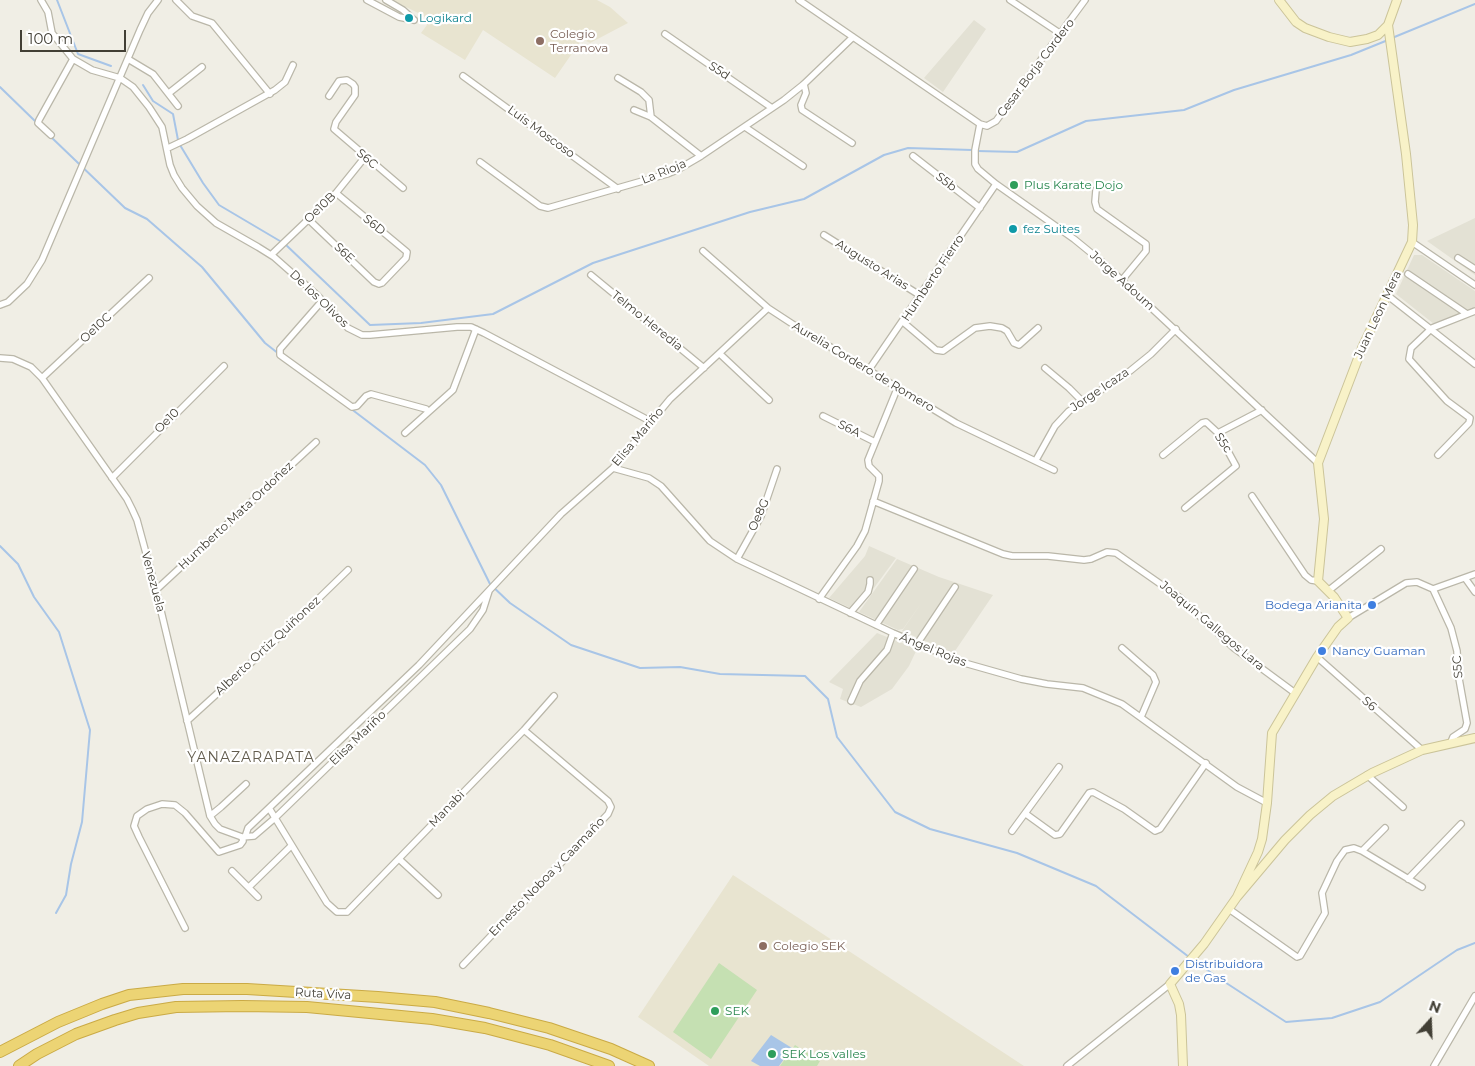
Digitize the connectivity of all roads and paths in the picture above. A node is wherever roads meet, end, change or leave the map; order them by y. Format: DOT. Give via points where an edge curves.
graph roads {
  1 [pos="41,0"];
  2 [pos="158,0"];
  3 [pos="176,0"];
  4 [pos="367,0"];
  5 [pos="386,0"];
  6 [pos="799,0"];
  7 [pos="1010,0"];
  8 [pos="1086,0"];
  9 [pos="1279,0"];
  10 [pos="1397,0"];
  11 [pos="1388,25"];
  12 [pos="666,34"];
  13 [pos="1061,34"];
  14 [pos="853,37"];
  15 [pos="73,59"];
  16 [pos="128,59"];
  17 [pos="293,65"];
  18 [pos="202,67"];
  19 [pos="463,76"];
  20 [pos="120,78"];
  21 [pos="618,78"];
  22 [pos="804,84"];
  23 [pos="169,93"];
  24 [pos="270,94"];
  25 [pos="330,96"];
  26 [pos="178,106"];
  27 [pos="772,108"];
  28 [pos="634,110"];
  29 [pos="651,116"];
  30 [pos="979,126"];
  31 [pos="745,127"];
  32 [pos="51,135"];
  33 [pos="852,143"];
  34 [pos="168,148"];
  35 [pos="701,156"];
  36 [pos="913,156"];
  37 [pos="366,158"];
  38 [pos="480,162"];
  39 [pos="804,166"];
  40 [pos="996,184"];
  41 [pos="403,188"];
  42 [pos="618,189"];
  43 [pos="1096,190"];
  44 [pos="337,195"];
  45 [pos="980,208"];
  46 [pos="310,220"];
  47 [pos="824,235"];
  48 [pos="1412,242"];
  49 [pos="703,251"];
  50 [pos="272,256"];
  51 [pos="1458,258"];
  52 [pos="1475,269"];
  53 [pos="1408,274"];
  54 [pos="591,275"];
  55 [pos="149,278"];
  56 [pos="1122,280"];
  57 [pos="381,284"];
  58 [pos="1475,286"];
  59 [pos="1387,295"];
  60 [pos="921,296"];
  61 [pos="322,301"];
  62 [pos="0,305"];
  63 [pos="768,308"];
  64 [pos="1475,311"];
  65 [pos="1467,314"];
  66 [pos="903,322"];
  67 [pos="1038,328"];
  68 [pos="1432,328"];
  69 [pos="476,329"];
  70 [pos="1176,329"];
  71 [pos="720,354"];
  72 [pos="0,358"];
  73 [pos="1475,364"];
  74 [pos="224,366"];
  75 [pos="704,368"];
  76 [pos="1045,368"];
  77 [pos="868,371"];
  78 [pos="42,378"];
  79 [pos="897,388"];
  80 [pos="769,400"];
  81 [pos="1082,401"];
  82 [pos="426,409"];
  83 [pos="1262,410"];
  84 [pos="823,416"];
  85 [pos="650,421"];
  86 [pos="405,433"];
  87 [pos="1218,433"];
  88 [pos="316,442"];
  89 [pos="875,442"];
  90 [pos="1163,455"];
  91 [pos="1438,455"];
  92 [pos="1036,460"];
  93 [pos="1318,463"];
  94 [pos="613,468"];
  95 [pos="777,469"];
  96 [pos="1054,470"];
  97 [pos="112,478"];
  98 [pos="1252,496"];
  99 [pos="874,501"];
  100 [pos="1185,508"];
  101 [pos="1381,549"];
  102 [pos="737,559"];
  103 [pos="914,569"];
  104 [pos="348,570"];
  105 [pos="1475,574"];
  106 [pos="1465,578"];
  107 [pos="870,580"];
  108 [pos="1318,581"];
  109 [pos="955,587"];
  110 [pos="1433,588"];
  111 [pos="156,590"];
  112 [pos="489,590"];
  113 [pos="1328,591"];
  114 [pos="1475,592"];
  115 [pos="819,599"];
  116 [pos="850,613"];
  117 [pos="1348,618"];
  118 [pos="876,625"];
  119 [pos="893,633"];
  120 [pos="917,644"];
  121 [pos="436,648"];
  122 [pos="1122,648"];
  123 [pos="444,655"];
  124 [pos="1317,658"];
  125 [pos="1295,692"];
  126 [pos="554,696"];
  127 [pos="851,701"];
  128 [pos="1141,717"];
  129 [pos="187,721"];
  130 [pos="524,730"];
  131 [pos="1475,738"];
  132 [pos="1451,742"];
  133 [pos="1422,750"];
  134 [pos="1206,763"];
  135 [pos="1060,767"];
  136 [pos="1367,775"];
  137 [pos="246,784"];
  138 [pos="1267,803"];
  139 [pos="1403,807"];
  140 [pos="269,808"];
  141 [pos="1026,814"];
  142 [pos="210,816"];
  143 [pos="274,818"];
  144 [pos="1461,824"];
  145 [pos="1385,828"];
  146 [pos="1012,831"];
  147 [pos="243,837"];
  148 [pos="291,846"];
  149 [pos="1362,851"];
  150 [pos="399,859"];
  151 [pos="232,871"];
  152 [pos="1408,879"];
  153 [pos="249,887"];
  154 [pos="1422,887"];
  155 [pos="438,895"];
  156 [pos="258,897"];
  157 [pos="1237,897"];
  158 [pos="1229,908"];
  159 [pos="185,928"];
  160 [pos="463,965"];
  161 [pos="1170,984"];
  162 [pos="1475,996"];
  163 [pos="0,1052"];
  164 [pos="19,1066"];
  165 [pos="609,1066"];
  166 [pos="649,1066"];
  167 [pos="1067,1066"];
  168 [pos="1183,1066"];
  169 [pos="1434,1066"];
  1 -- 15 [label="street, De los Olivos" via="48,12 52,34"];
  2 -- 16 [label="street" via="144,22"];
  3 -- 24 [label="street" via="192,16 212,23"];
  4 -- 5 [label="street" via="400,17 414,20"];
  6 -- 14 [label="street"];
  7 -- 13 [label="street"];
  8 -- 13 [label="street, Cesar Borja Cordero"];
  9 -- 11 [label="street" via="1296,22 1305,28 1350,42 1368,40"];
  10 -- 11 [label="street, Juan Leon Mera"];
  11 -- 48 [label="street, Juan Leon Mera" via="1406,154"];
  12 -- 27 [label="street, S5d"];
  13 -- 30 [label="street, Cesar Borja Cordero" via="996,121"];
  14 -- 22 [label="street, La Rioja"];
  14 -- 30 [label="street"];
  15 -- 20 [label="street, De los Olivos" via="92,70"];
  15 -- 32 [label="street" via="38,123"];
  16 -- 20 [label="street"];
  16 -- 23 [label="street" via="153,74"];
  17 -- 24 [label="street" via="285,82"];
  18 -- 23 [label="street"];
  19 -- 42 [label="street, Luis Moscoso"];
  20 -- 34 [label="street, De los Olivos" via="132,87 158,119"];
  20 -- 62 [label="street" via="42,260 27,284 8,302"];
  21 -- 29 [label="street" via="649,100"];
  22 -- 27 [label="street, La Rioja"];
  22 -- 33 [label="street" via="806,91 802,110"];
  23 -- 26 [label="street"];
  24 -- 34 [label="street"];
  25 -- 37 [label="street, S6C" via="341,80 347,80 355,87 354,99 334,127"];
  27 -- 31 [label="street, La Rioja"];
  28 -- 29 [label="street"];
  29 -- 35 [label="street"];
  30 -- 40 [label="street, Jorge Adoum" via="975,164"];
  31 -- 35 [label="street, La Rioja"];
  31 -- 39 [label="street"];
  34 -- 50 [label="street, De los Olivos" via="170,165 178,181 205,215"];
  35 -- 42 [label="street, La Rioja" via="678,170"];
  36 -- 45 [label="street, S5b"];
  37 -- 41 [label="street, S6C"];
  37 -- 44 [label="street, Oe10B"];
  38 -- 42 [label="street, La Rioja" via="548,208"];
  40 -- 45 [label="street, Humberto Fierro"];
  40 -- 56 [label="street, Jorge Adoum" via="1074,239"];
  43 -- 56 [label="street" via="1098,209 1146,244 1146,251"];
  44 -- 46 [label="street, Oe10B"];
  44 -- 57 [label="street, S6D" via="408,254"];
  45 -- 60 [label="street, Humberto Fierro"];
  46 -- 50 [label="street, Oe10B"];
  46 -- 57 [label="street, S6E" via="374,282"];
  47 -- 60 [label="street, Augusto Arias"];
  48 -- 58 [label="street"];
  48 -- 59 [label="street, Juan Leon Mera"];
  49 -- 63 [label="street, Aurelia Cordero de Romero"];
  50 -- 61 [label="street, De los Olivos"];
  51 -- 52 [label="street"];
  53 -- 65 [label="street"];
  54 -- 75 [label="street, Telmo Heredia"];
  55 -- 78 [label="street, Oe10C"];
  56 -- 70 [label="street, Jorge Adoum"];
  59 -- 68 [label="street"];
  59 -- 93 [label="street, Juan Leon Mera" via="1362,348"];
  60 -- 66 [label="street, Humberto Fierro"];
  61 -- 69 [label="street, De los Olivos" via="342,324 362,334 457,327"];
  61 -- 82 [label="street" via="280,349 280,355 352,407 371,394"];
  63 -- 71 [label="street, Elisa Mariño"];
  63 -- 77 [label="street, Aurelia Cordero de Romero"];
  64 -- 65 [label="street"];
  65 -- 68 [label="street"];
  66 -- 67 [label="street" via="936,350 943,351 975,328 1002,328 1018,345"];
  66 -- 77 [label="street, Humberto Fierro"];
  68 -- 73 [label="street"];
  68 -- 91 [label="street" via="1411,348 1409,359 1446,401 1470,418 1469,423"];
  69 -- 85 [label="street, De los Olivos"];
  69 -- 86 [label="street" via="453,390"];
  70 -- 81 [label="street, Jorge Icaza" via="1142,362"];
  70 -- 83 [label="street, Jorge Adoum"];
  71 -- 75 [label="street, Elisa Mariño"];
  71 -- 80 [label="street"];
  72 -- 78 [label="street, Venezuela" via="13,359 30,367"];
  74 -- 97 [label="street, Oe10"];
  75 -- 85 [label="street, Elisa Mariño"];
  76 -- 81 [label="street"];
  77 -- 79 [label="street, Aurelia Cordero de Romero"];
  78 -- 97 [label="street, Venezuela"];
  79 -- 89 [label="street"];
  79 -- 92 [label="street, Aurelia Cordero de Romero" via="968,430"];
  81 -- 92 [label="street, Jorge Icaza" via="1055,426"];
  83 -- 87 [label="street"];
  83 -- 93 [label="street, Jorge Adoum"];
  84 -- 89 [label="street, S6A"];
  85 -- 94 [label="street, Elisa Mariño"];
  87 -- 90 [label="street, S5c" via="1206,422 1202,423"];
  87 -- 100 [label="street, S5c" via="1236,466"];
  88 -- 111 [label="street, Humberto Mata Ordoñez"];
  89 -- 99 [label="street" via="868,462 879,478"];
  92 -- 96 [label="street, Aurelia Cordero de Romero"];
  93 -- 108 [label="street, Juan Leon Mera" via="1324,520"];
  94 -- 102 [label="street, Ángel Rojas" via="649,478 661,486 710,541"];
  94 -- 112 [label="street, Elisa Mariño" via="562,514"];
  95 -- 102 [label="street, Oe8G" via="761,516"];
  97 -- 111 [label="street, Venezuela" via="135,515"];
  98 -- 108 [label="street" via="1305,575"];
  99 -- 115 [label="street" via="861,540"];
  99 -- 125 [label="street, Joaquín Gallegos Lara" via="1012,556 1084,560 1107,552 1116,553 1179,597 1234,648"];
  101 -- 113 [label="street"];
  102 -- 115 [label="street, Ángel Rojas"];
  103 -- 118 [label="street"];
  104 -- 129 [label="street, Alberto Ortiz Quiñonez"];
  105 -- 106 [label="street"];
  106 -- 110 [label="street"];
  106 -- 114 [label="street"];
  107 -- 116 [label="street" via="868,592"];
  108 -- 113 [label="street"];
  109 -- 120 [label="street"];
  110 -- 117 [label="street" via="1417,582 1406,583"];
  110 -- 132 [label="street, S5C" via="1451,628 1457,651 1467,723"];
  111 -- 129 [label="street, Venezuela"];
  112 -- 121 [label="street, Elisa Mariño"];
  112 -- 123 [label="street, Elisa Mariño" via="479,618"];
  113 -- 117 [label="street"];
  115 -- 116 [label="street, Ángel Rojas"];
  116 -- 118 [label="street, Ángel Rojas"];
  117 -- 124 [label="street"];
  118 -- 119 [label="street, Ángel Rojas"];
  119 -- 120 [label="street, Ángel Rojas"];
  119 -- 127 [label="street" via="887,650 860,681"];
  120 -- 128 [label="street, Ángel Rojas" via="992,672 1083,688 1122,704"];
  121 -- 123 [label="street"];
  121 -- 140 [label="street, Elisa Mariño"];
  122 -- 128 [label="street" via="1156,682"];
  123 -- 143 [label="street, Elisa Mariño"];
  124 -- 125 [label="street"];
  124 -- 133 [label="street, S6"];
  125 -- 138 [label="street" via="1272,733"];
  126 -- 130 [label="street, Manabi"];
  128 -- 134 [label="street, Ángel Rojas"];
  129 -- 142 [label="street, Venezuela"];
  130 -- 150 [label="street, Manabi"];
  130 -- 160 [label="street, Ernesto Noboa y Caamaño" via="608,800 611,807 608,814"];
  131 -- 132 [label="street"];
  132 -- 133 [label="street"];
  133 -- 136 [label="street"];
  134 -- 138 [label="street, Ángel Rojas" via="1238,787"];
  134 -- 141 [label="street" via="1160,829 1155,831 1093,792 1089,793 1060,834 1055,835"];
  135 -- 141 [label="street"];
  136 -- 139 [label="street"];
  136 -- 157 [label="street" via="1310,815 1284,840"];
  137 -- 142 [label="street"];
  138 -- 157 [label="street" via="1258,852"];
  140 -- 143 [label="street"];
  140 -- 147 [label="street, Elisa Mariño"];
  141 -- 146 [label="street"];
  142 -- 147 [label="street" via="220,830"];
  143 -- 147 [label="street, Elisa Mariño" via="254,836"];
  143 -- 148 [label="street"];
  144 -- 152 [label="street"];
  145 -- 149 [label="street"];
  147 -- 159 [label="street" via="240,845 219,852 175,805 162,804 137,816 134,826"];
  148 -- 150 [label="street, Manabi" via="327,902 342,913 351,910"];
  148 -- 153 [label="street"];
  149 -- 152 [label="street"];
  149 -- 158 [label="street" via="1354,848 1345,850 1337,860 1322,893 1325,913 1300,956 1297,957"];
  150 -- 155 [label="street"];
  151 -- 153 [label="street"];
  152 -- 154 [label="street"];
  153 -- 156 [label="street"];
  157 -- 158 [label="street"];
  158 -- 161 [label="street"];
  161 -- 167 [label="street"];
  161 -- 168 [label="street" via="1181,1016"];
  162 -- 169 [label="street"];
  163 -- 166 [label="highway, Ruta Viva" via="73,1016 129,995 183,988 247,989 435,1002 549,1028"];
  164 -- 165 [label="highway, Ruta Viva" via="69,1038 115,1020 176,1007 242,1006 307,1007 432,1019 485,1028 550,1045"];
}
